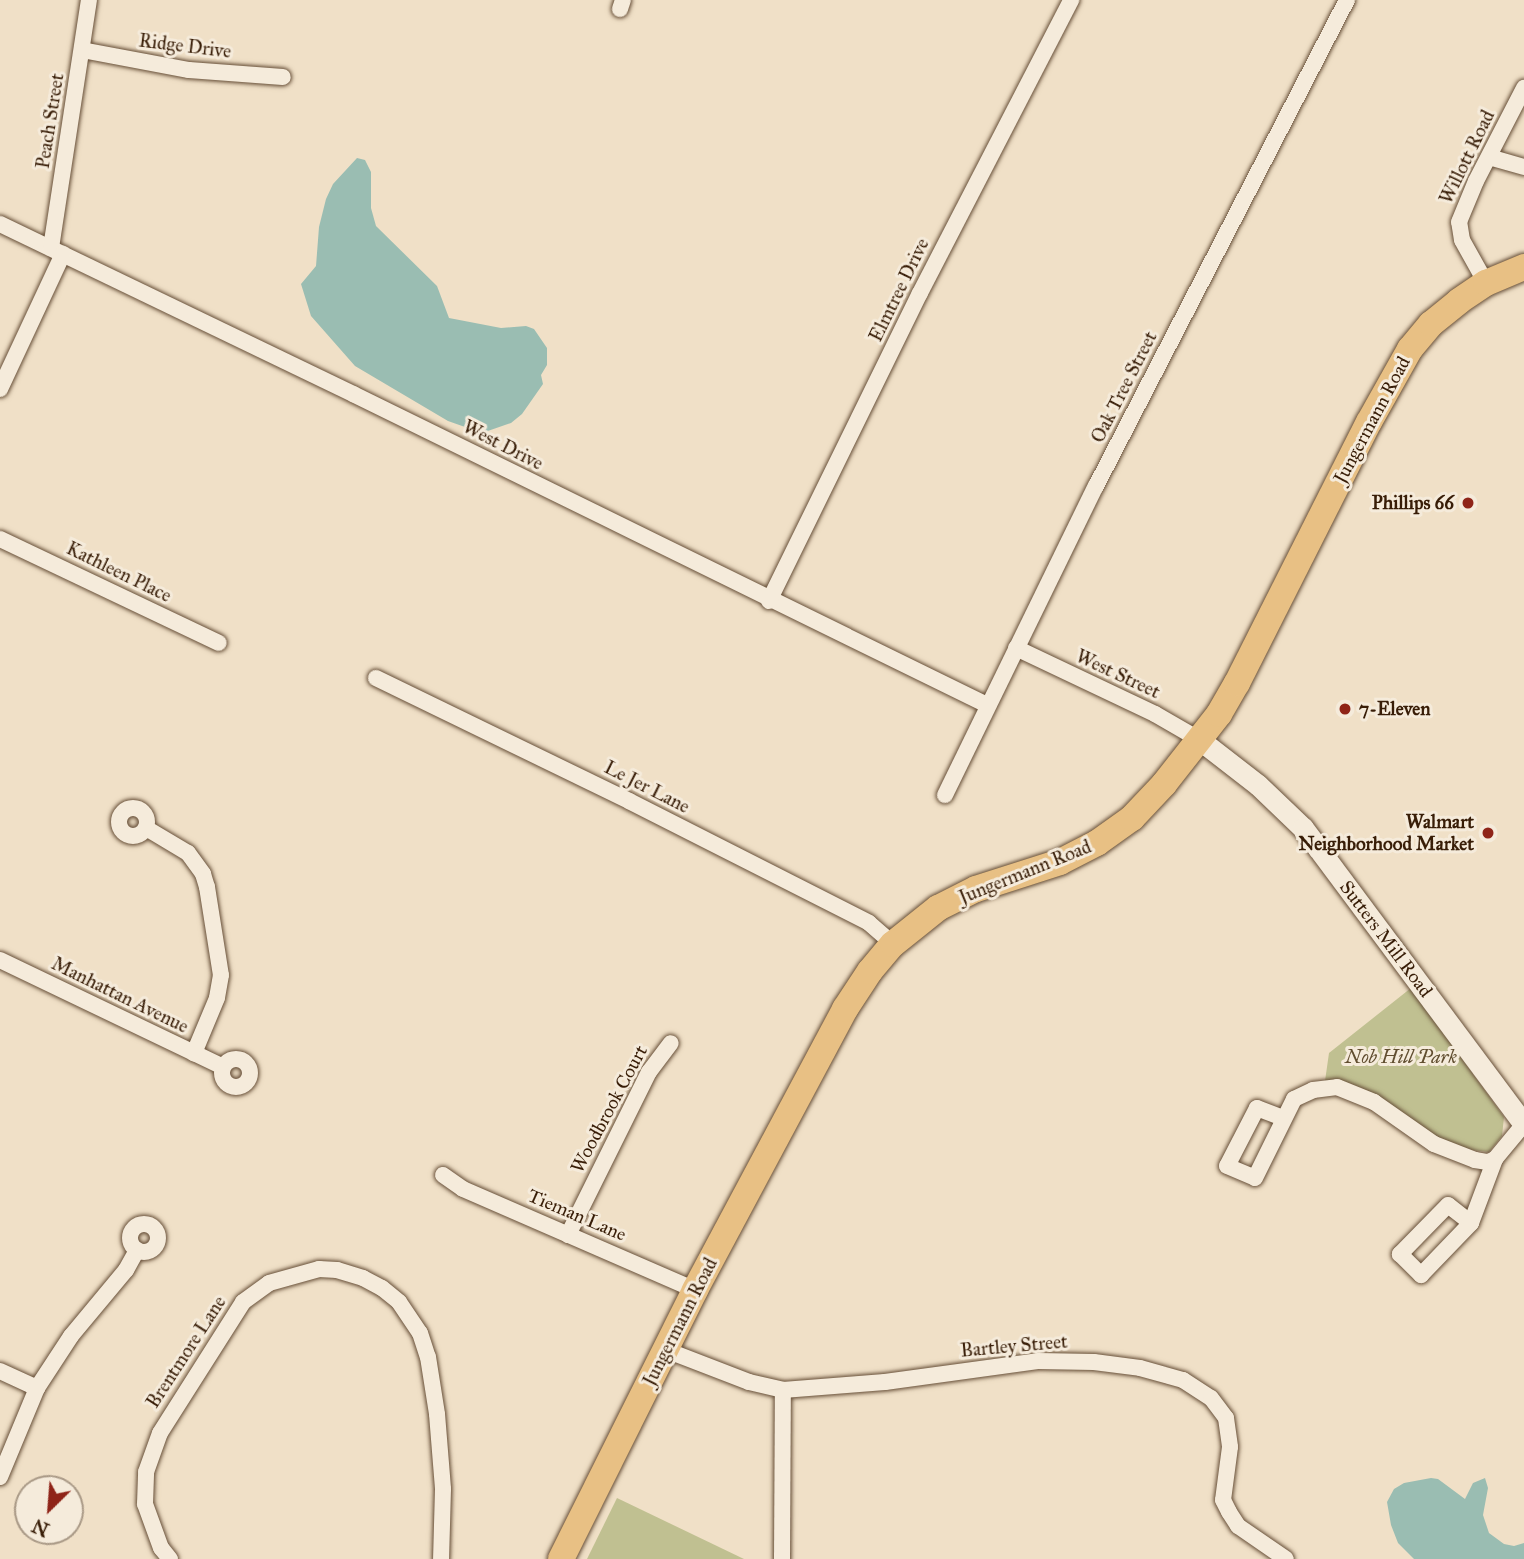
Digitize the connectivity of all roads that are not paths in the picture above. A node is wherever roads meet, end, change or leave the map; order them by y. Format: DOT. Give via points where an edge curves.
graph roads {
  1 [pos="89,0"];
  2 [pos="1071,0"];
  3 [pos="1347,0"];
  4 [pos="82,50"];
  5 [pos="283,77"];
  6 [pos="1524,89"];
  7 [pos="1489,156"];
  8 [pos="1524,167"];
  9 [pos="0,224"];
  10 [pos="57,251"];
  11 [pos="1524,267"];
  12 [pos="1486,283"];
  13 [pos="0,389"];
  14 [pos="0,539"];
  15 [pos="769,601"];
  16 [pos="219,643"];
  17 [pos="1016,648"];
  18 [pos="376,678"];
  19 [pos="987,705"];
  20 [pos="1200,740"];
  21 [pos="945,795"];
  22 [pos="146,828"];
  23 [pos="893,944"];
  24 [pos="0,960"];
  25 [pos="671,1043"];
  26 [pos="194,1053"];
  27 [pos="222,1067"];
  28 [pos="1283,1118"];
  29 [pos="1524,1124"];
  30 [pos="1495,1159"];
  31 [pos="443,1175"];
  32 [pos="1471,1223"];
  33 [pos="568,1235"];
  34 [pos="137,1250"];
  35 [pos="695,1290"];
  36 [pos="666,1350"];
  37 [pos="0,1371"];
  38 [pos="37,1388"];
  39 [pos="783,1390"];
  40 [pos="0,1477"];
  41 [pos="170,1559"];
  42 [pos="441,1559"];
  43 [pos="561,1559"];
  44 [pos="782,1559"];
  45 [pos="1286,1559"];
  1 -- 4 [label="street, Peach Street"];
  2 -- 15 [label="street, Elmtree Drive"];
  3 -- 17 [label="street, Oak Tree Street"];
  4 -- 5 [label="street, Ridge Drive" via="189,70"];
  4 -- 10 [label="street, Peach Street"];
  6 -- 7 [label="street, Willott Road"];
  7 -- 8 [label="street"];
  7 -- 12 [label="street, Willott Road" via="1459,222 1462,240"];
  9 -- 10 [label="street, West Drive"];
  10 -- 13 [label="street, Peach Street"];
  10 -- 15 [label="street, West Drive"];
  11 -- 12 [label="main road, Jungermann Road"];
  12 -- 20 [label="main road, Jungermann Road" via="1431,324 1395,372 1237,683"];
  14 -- 16 [label="street, Kathleen Place"];
  15 -- 19 [label="street, West Drive"];
  17 -- 19 [label="street, Oak Tree Street"];
  17 -- 20 [label="street, West Street"];
  18 -- 23 [label="street, Le Jer Lane" via="869,923"];
  19 -- 21 [label="street, Oak Tree Street"];
  20 -- 23 [label="main road, Jungermann Road" via="1132,818 1097,843 1060,862 976,889 938,908"];
  20 -- 29 [label="street, Sutters Mill Road" via="1303,828 1380,939"];
  22 -- 26 [label="street" via="188,853 207,887 221,983"];
  23 -- 35 [label="main road, Jungermann Road" via="845,1009"];
  24 -- 26 [label="street, Manhattan Avenue"];
  25 -- 33 [label="street, Woodbrook Court" via="649,1072"];
  26 -- 27 [label="street, Manhattan Avenue"];
  28 -- 30 [label="street" via="1294,1099 1313,1090 1337,1087 1374,1102 1434,1144 1475,1160"];
  29 -- 30 [label="street"];
  30 -- 32 [label="street"];
  31 -- 33 [label="street, Tieman Lane" via="463,1189"];
  32 -- 32 [label="street" via="1421,1275 1400,1254 1448,1205"];
  33 -- 35 [label="street, Tieman Lane"];
  34 -- 38 [label="street"];
  35 -- 36 [label="main road, Jungermann Road"];
  36 -- 39 [label="street, Bartley Street"];
  36 -- 43 [label="main road, Jungermann Road"];
  37 -- 38 [label="street"];
  38 -- 40 [label="street"];
  39 -- 44 [label="street"];
  39 -- 45 [label="street, Bartley Street" via="886,1382 1038,1361 1140,1368 1183,1380 1211,1398 1226,1418 1230,1447 1223,1500 1228,1512 1238,1526"];
  41 -- 42 [label="street, Brentmore Lane" via="161,1548 145,1504 146,1472 160,1433 243,1302 269,1283 319,1269 363,1278 382,1289 405,1309 420,1333 437,1414 443,1489"];
}
